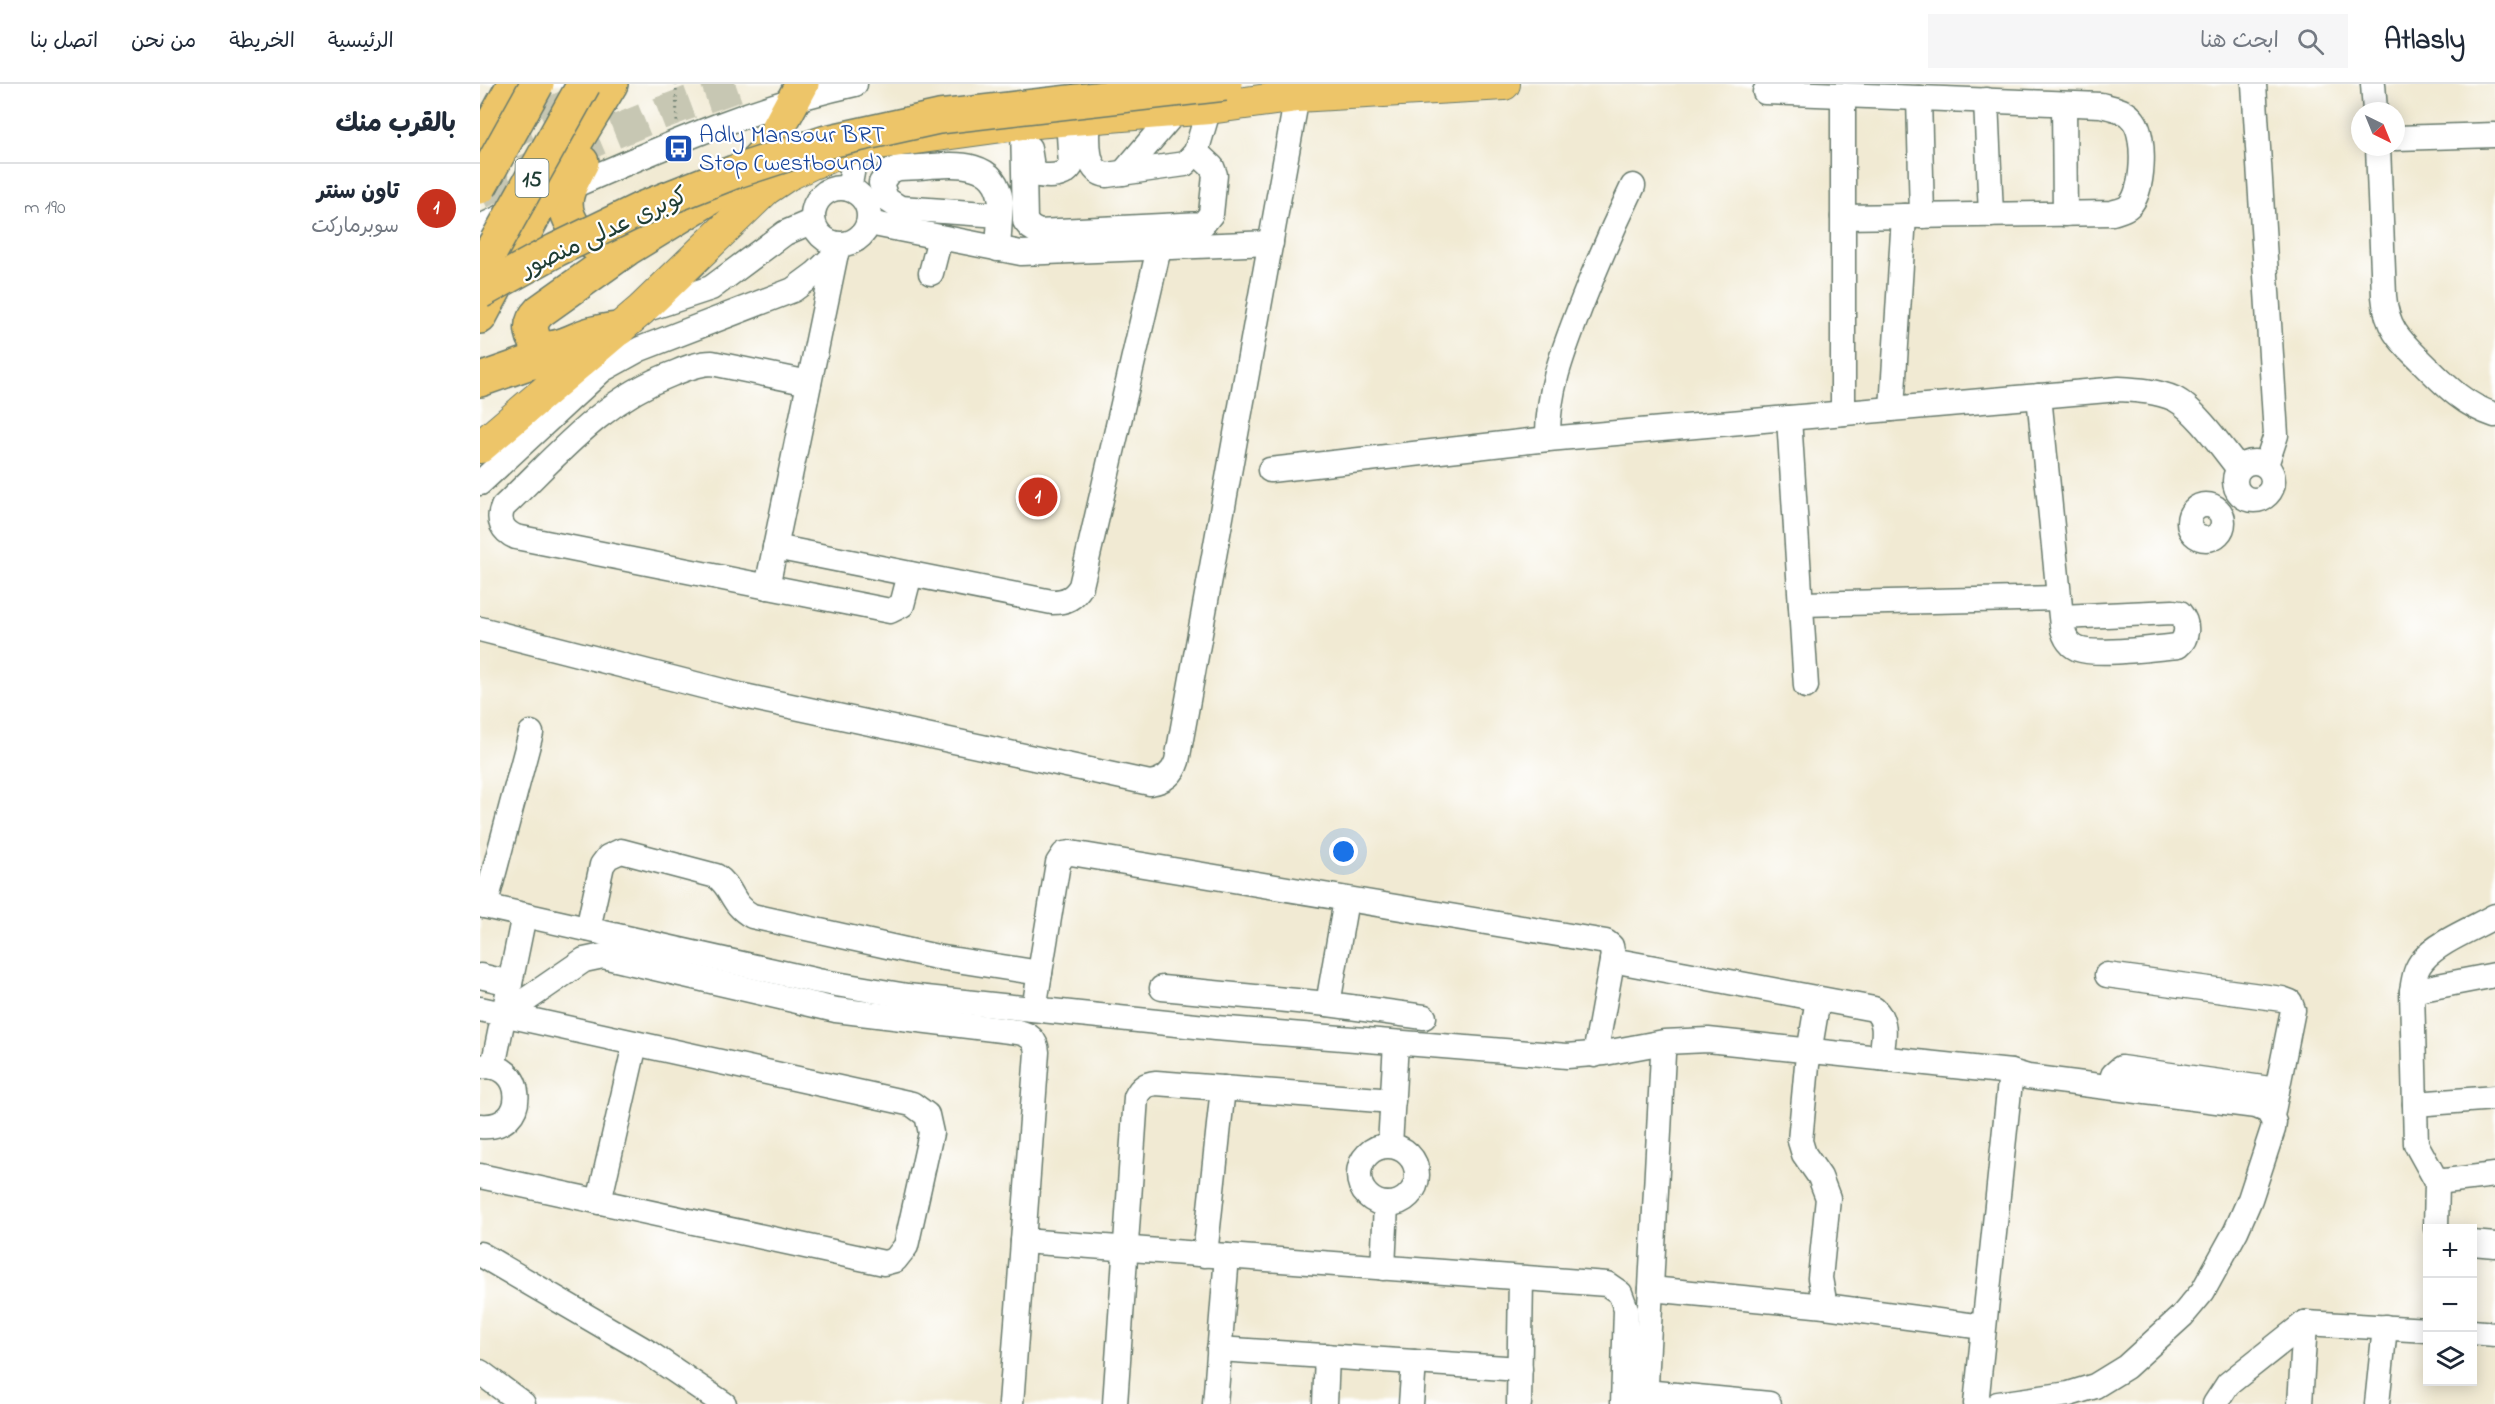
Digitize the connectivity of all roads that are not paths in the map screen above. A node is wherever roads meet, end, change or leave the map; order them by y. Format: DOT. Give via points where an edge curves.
graph roads {
  1 [pos="514,84"];
  2 [pos="537,84"];
  3 [pos="611,84"];
  4 [pos="802,84"];
  5 [pos="855,84"];
  6 [pos="1504,84"];
  7 [pos="2254,84"];
  8 [pos="2373,84"];
  9 [pos="1765,92"];
  10 [pos="1843,94"];
  11 [pos="1217,96"];
  12 [pos="1297,96"];
  13 [pos="589,98"];
  14 [pos="1919,98"];
  15 [pos="1986,100"];
  16 [pos="2374,102"];
  17 [pos="2064,104"];
  18 [pos="1176,111"];
  19 [pos="1078,119"];
  20 [pos="1023,127"];
  21 [pos="2495,135"];
  22 [pos="2405,138"];
  23 [pos="480,146"];
  24 [pos="857,146"];
  25 [pos="1196,152"];
  26 [pos="2378,156"];
  27 [pos="1123,173"];
  28 [pos="1634,186"];
  29 [pos="480,187"];
  30 [pos="849,189"];
  31 [pos="2066,214"];
  32 [pos="1000,215"];
  33 [pos="1991,215"];
  34 [pos="1913,216"];
  35 [pos="1843,217"];
  36 [pos="813,221"];
  37 [pos="869,223"];
  38 [pos="480,226"];
  39 [pos="940,238"];
  40 [pos="1271,243"];
  41 [pos="1159,248"];
  42 [pos="627,249"];
  43 [pos="837,249"];
  44 [pos="998,249"];
  45 [pos="480,271"];
  46 [pos="931,273"];
  47 [pos="793,290"];
  48 [pos="480,292"];
  49 [pos="825,307"];
  50 [pos="480,317"];
  51 [pos="630,320"];
  52 [pos="657,342"];
  53 [pos="593,351"];
  54 [pos="669,375"];
  55 [pos="480,380"];
  56 [pos="809,383"];
  57 [pos="2039,396"];
  58 [pos="1892,409"];
  59 [pos="1843,413"];
  60 [pos="2495,415"];
  61 [pos="1789,418"];
  62 [pos="1548,439"];
  63 [pos="480,447"];
  64 [pos="2266,465"];
  65 [pos="2239,469"];
  66 [pos="1270,470"];
  67 [pos="480,483"];
  68 [pos="2242,496"];
  69 [pos="2218,509"];
  70 [pos="775,547"];
  71 [pos="910,574"];
  72 [pos="767,587"];
  73 [pos="1801,604"];
  74 [pos="480,629"];
  75 [pos="1806,686"];
  76 [pos="531,734"];
  77 [pos="1346,900"];
  78 [pos="483,906"];
  79 [pos="524,915"];
  80 [pos="2495,916"];
  81 [pos="588,929"];
  82 [pos="1612,960"];
  83 [pos="1040,973"];
  84 [pos="2107,975"];
  85 [pos="2495,975"];
  86 [pos="480,976"];
  87 [pos="510,982"];
  88 [pos="1162,988"];
  89 [pos="2412,991"];
  90 [pos="1818,999"];
  91 [pos="1328,1004"];
  92 [pos="480,1009"];
  93 [pos="1034,1009"];
  94 [pos="504,1015"];
  95 [pos="1424,1017"];
  96 [pos="1396,1043"];
  97 [pos="635,1044"];
  98 [pos="1636,1049"];
  99 [pos="1663,1054"];
  100 [pos="1595,1055"];
  101 [pos="1808,1058"];
  102 [pos="1881,1058"];
  103 [pos="487,1067"];
  104 [pos="2016,1078"];
  105 [pos="1223,1088"];
  106 [pos="2111,1088"];
  107 [pos="2277,1090"];
  108 [pos="2495,1098"];
  109 [pos="1393,1101"];
  110 [pos="2415,1104"];
  111 [pos="2272,1116"];
  112 [pos="480,1127"];
  113 [pos="1390,1145"];
  114 [pos="2495,1175"];
  115 [pos="480,1176"];
  116 [pos="2437,1182"];
  117 [pos="599,1202"];
  118 [pos="1386,1204"];
  119 [pos="2436,1224"];
  120 [pos="1023,1241"];
  121 [pos="2477,1243"];
  122 [pos="2495,1245"];
  123 [pos="1127,1249"];
  124 [pos="480,1254"];
  125 [pos="1216,1256"];
  126 [pos="1383,1268"];
  127 [pos="1521,1278"];
  128 [pos="1651,1289"];
  129 [pos="1825,1306"];
  130 [pos="2305,1323"];
  131 [pos="1983,1327"];
  132 [pos="2385,1327"];
  133 [pos="2423,1330"];
  134 [pos="2477,1332"];
  135 [pos="2495,1334"];
  136 [pos="1219,1349"];
  137 [pos="1327,1356"];
  138 [pos="1414,1362"];
  139 [pos="1520,1369"];
  140 [pos="480,1372"];
  141 [pos="2106,1380"];
  142 [pos="1645,1398"];
  143 [pos="523,1404"];
  144 [pos="724,1404"];
  145 [pos="1011,1404"];
  146 [pos="1115,1404"];
  147 [pos="1215,1404"];
  148 [pos="1325,1404"];
  149 [pos="1411,1404"];
  150 [pos="1519,1404"];
  151 [pos="1623,1404"];
  152 [pos="1769,1404"];
  153 [pos="1976,1404"];
  154 [pos="1998,1404"];
  155 [pos="2100,1404"];
  156 [pos="2215,1404"];
  157 [pos="2300,1404"];
  158 [pos="2377,1404"];
  1 -- 23 [label="highway"];
  2 -- 29 [label="highway, 15, bridge"];
  3 -- 13 [label="highway"];
  4 -- 42 [label="highway" via="767,149 747,171"];
  5 -- 38 [label="street" via="729,120"];
  6 -- 12 [label="main road"];
  7 -- 64 [label="street" via="2276,435"];
  8 -- 16 [label="street"];
  9 -- 10 [label="street"];
  10 -- 14 [label="street"];
  10 -- 35 [label="street"];
  11 -- 12 [label="main road"];
  11 -- 18 [label="main road"];
  11 -- 25 [label="street"];
  11 -- 48 [label="highway, كوبرى عدلى منصور, bridge" via="939,117 826,142 643,208 556,249"];
  12 -- 40 [label="street"];
  13 -- 42 [label="highway" via="592,136 567,194 568,213 576,230 590,243 608,250"];
  13 -- 45 [label="highway, 15, bridge"];
  13 -- 50 [label="highway" via="555,176"];
  14 -- 15 [label="street"];
  14 -- 34 [label="street"];
  15 -- 17 [label="street"];
  15 -- 33 [label="street"];
  17 -- 31 [label="street"];
  17 -- 31 [label="street" via="2121,110 2134,121 2140,136 2141,168 2137,196 2128,208 2112,213"];
  18 -- 19 [label="main road"];
  18 -- 27 [label="street"];
  19 -- 20 [label="main road"];
  19 -- 20 [label="street" via="1071,165 1061,175 1035,173"];
  19 -- 27 [label="street" via="1093,169 1102,174"];
  20 -- 24 [label="main road"];
  20 -- 25 [label="street" via="1025,221 1038,232 1203,224 1212,214 1215,175"];
  21 -- 22 [label="street"];
  24 -- 30 [label="street"];
  24 -- 51 [label="main road" via="795,171 766,189"];
  25 -- 27 [label="street" via="1180,166"];
  26 -- 60 [label="street" via="2384,296 2393,330 2448,387 2472,405"];
  28 -- 62 [label="street" via="1607,240 1557,368 1548,415"];
  30 -- 36 [label="street" via="825,192 815,205"];
  30 -- 37 [label="street" via="866,202"];
  31 -- 33 [label="street"];
  32 -- 44 [label="street"];
  33 -- 34 [label="street"];
  34 -- 35 [label="street"];
  34 -- 58 [label="street"];
  35 -- 59 [label="street"];
  36 -- 43 [label="street" via="819,234"];
  36 -- 51 [label="street" via="785,232 711,288"];
  37 -- 39 [label="street"];
  37 -- 43 [label="street" via="857,240"];
  39 -- 44 [label="street"];
  39 -- 46 [label="street"];
  40 -- 41 [label="street"];
  40 -- 74 [label="street" via="1177,761 1171,773 1160,781 1150,783 730,693"];
  41 -- 44 [label="street" via="1030,253"];
  41 -- 71 [label="street" via="1077,592 1066,601 1052,602"];
  42 -- 51 [label="highway" via="540,311 531,329 537,342 555,349"];
  43 -- 47 [label="street" via="816,273"];
  43 -- 49 [label="street"];
  47 -- 49 [label="street" via="811,295"];
  47 -- 52 [label="street"];
  49 -- 56 [label="street"];
  51 -- 53 [label="main road"];
  52 -- 54 [label="street"];
  52 -- 67 [label="street" via="602,370"];
  53 -- 55 [label="highway" via="528,363"];
  53 -- 63 [label="main road"];
  54 -- 56 [label="street" via="712,363"];
  54 -- 72 [label="street" via="634,390 599,414 504,507 502,526 516,537"];
  56 -- 70 [label="street"];
  57 -- 58 [label="street"];
  57 -- 65 [label="street" via="2119,389 2151,392 2176,400"];
  57 -- 73 [label="street" via="2060,608"];
  58 -- 59 [label="street"];
  59 -- 61 [label="street"];
  61 -- 62 [label="street"];
  61 -- 73 [label="street"];
  62 -- 66 [label="street"];
  64 -- 65 [label="street" via="2257,461"];
  64 -- 68 [label="street" via="2272,474 2269,493 2261,499"];
  65 -- 68 [label="street" via="2234,478"];
  68 -- 69 [label="street"];
  70 -- 71 [label="street"];
  70 -- 72 [label="street"];
  71 -- 72 [label="street" via="902,605 890,611"];
  73 -- 75 [label="street"];
  76 -- 78 [label="street"];
  77 -- 82 [label="street" via="1601,941 1611,946"];
  77 -- 83 [label="street" via="1068,853 1058,863"];
  77 -- 91 [label="street"];
  78 -- 79 [label="street"];
  79 -- 81 [label="street"];
  79 -- 87 [label="street"];
  80 -- 89 [label="street" via="2435,949 2415,974"];
  81 -- 83 [label="street" via="602,865 621,851 716,876 739,908 752,916 937,957"];
  81 -- 93 [label="street" via="858,989"];
  82 -- 90 [label="street"];
  82 -- 100 [label="street"];
  83 -- 93 [label="street"];
  84 -- 107 [label="street" via="2286,1000 2293,1010"];
  85 -- 89 [label="street"];
  86 -- 87 [label="street"];
  87 -- 94 [label="street"];
  88 -- 91 [label="street"];
  89 -- 110 [label="street"];
  90 -- 101 [label="street"];
  90 -- 102 [label="street" via="1874,1009 1884,1025"];
  91 -- 95 [label="street"];
  92 -- 94 [label="street"];
  93 -- 96 [label="street"];
  94 -- 97 [label="street"];
  94 -- 103 [label="street"];
  94 -- 120 [label="street" via="584,960 603,956 836,1010 1023,1033 1033,1039 1037,1052"];
  96 -- 100 [label="street"];
  96 -- 109 [label="street"];
  97 -- 117 [label="street"];
  97 -- 117 [label="street" via="917,1107 927,1115 931,1133 906,1246 895,1260 879,1262"];
  98 -- 99 [label="street"];
  98 -- 100 [label="street"];
  98 -- 101 [label="street" via="1664,1042 1708,1040"];
  99 -- 101 [label="street"];
  99 -- 128 [label="street"];
  101 -- 102 [label="street"];
  101 -- 104 [label="street"];
  101 -- 129 [label="street" via="1800,1141 1803,1154 1820,1177 1828,1198 1820,1278"];
  102 -- 104 [label="street"];
  103 -- 112 [label="street" via="508,1075 517,1098 505,1120"];
  104 -- 106 [label="street"];
  104 -- 131 [label="street"];
  105 -- 109 [label="street"];
  105 -- 123 [label="street" via="1156,1083 1140,1089 1136,1096"];
  105 -- 125 [label="street"];
  106 -- 107 [label="street" via="2113,1075 2121,1068"];
  106 -- 111 [label="street" via="2262,1107"];
  107 -- 111 [label="street"];
  108 -- 110 [label="street"];
  109 -- 113 [label="street"];
  110 -- 116 [label="street" via="2416,1144"];
  111 -- 141 [label="street" via="2273,1129 2250,1199 2203,1291 2171,1327"];
  113 -- 118 [label="street" via="1368,1154 1362,1161 1359,1177 1371,1198"];
  113 -- 118 [label="street" via="1411,1157 1417,1180 1409,1195"];
  114 -- 116 [label="street"];
  115 -- 117 [label="street"];
  116 -- 119 [label="street"];
  118 -- 126 [label="street"];
  120 -- 123 [label="street"];
  120 -- 145 [label="street"];
  121 -- 122 [label="street"];
  123 -- 125 [label="street"];
  123 -- 146 [label="street"];
  124 -- 144 [label="street" via="655,1357"];
  125 -- 126 [label="street"];
  125 -- 136 [label="street"];
  126 -- 127 [label="street"];
  127 -- 139 [label="street"];
  127 -- 151 [label="street" via="1599,1283 1620,1293 1626,1309"];
  128 -- 129 [label="street"];
  128 -- 142 [label="street"];
  129 -- 131 [label="street"];
  130 -- 132 [label="street"];
  130 -- 156 [label="street" via="2229,1384"];
  130 -- 157 [label="street"];
  131 -- 153 [label="street"];
  132 -- 133 [label="street"];
  132 -- 158 [label="street"];
  134 -- 135 [label="street"];
  136 -- 137 [label="street"];
  136 -- 147 [label="street"];
  137 -- 138 [label="street"];
  137 -- 148 [label="street"];
  138 -- 139 [label="street"];
  138 -- 149 [label="street"];
  139 -- 150 [label="street"];
  140 -- 143 [label="street"];
  141 -- 154 [label="street" via="2069,1394"];
  141 -- 155 [label="street"];
  142 -- 152 [label="street"];
}
